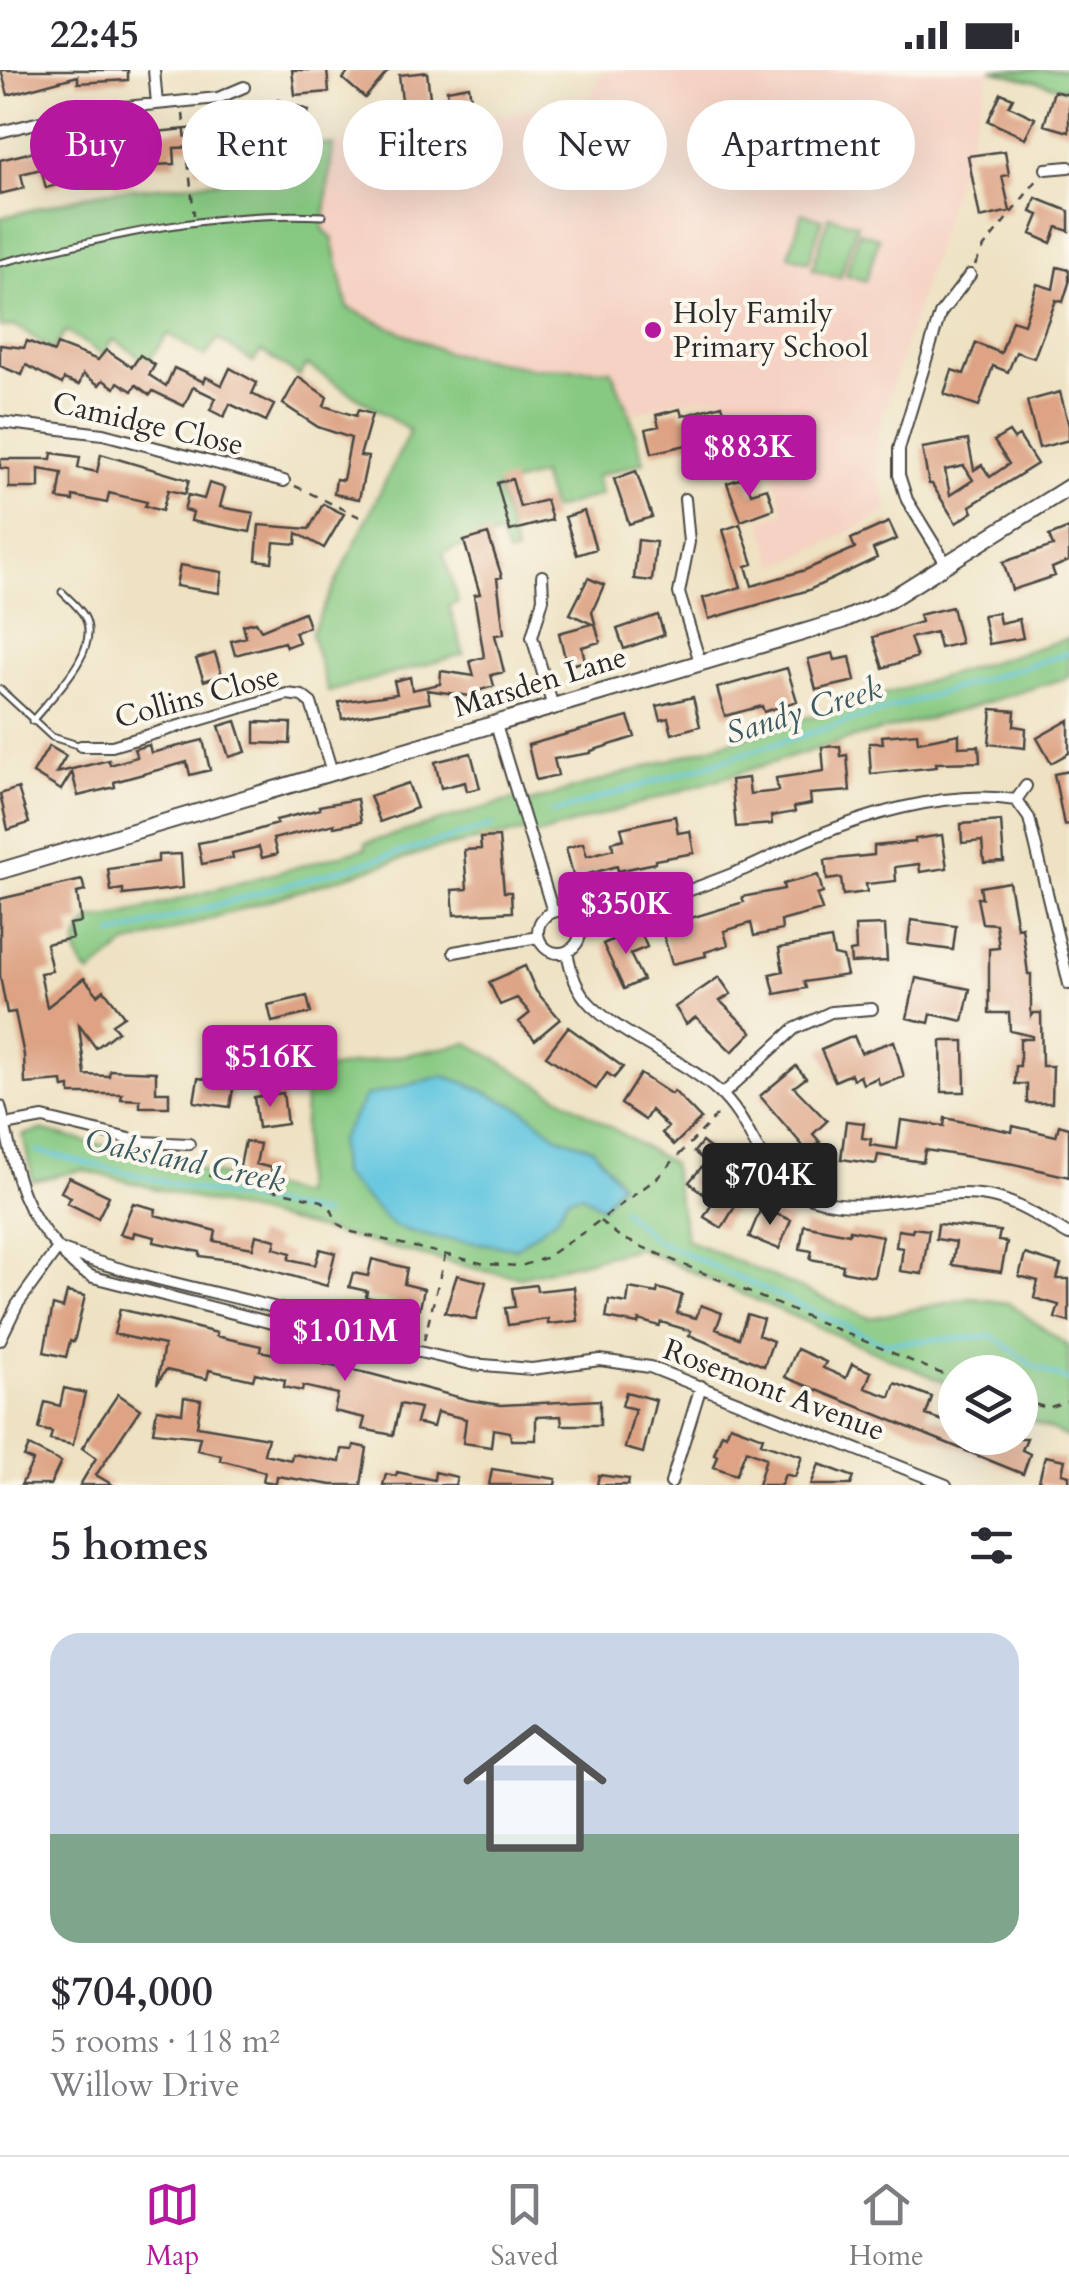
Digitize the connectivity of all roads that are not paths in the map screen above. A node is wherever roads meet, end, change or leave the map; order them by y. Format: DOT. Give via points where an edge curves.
graph roads {
  1 [pos="154,70"];
  2 [pos="244,87"];
  3 [pos="157,100"];
  4 [pos="162,104"];
  5 [pos="30,124"];
  6 [pos="0,132"];
  7 [pos="1069,167"];
  8 [pos="1046,169"];
  9 [pos="323,216"];
  10 [pos="0,262"];
  11 [pos="970,275"];
  12 [pos="0,422"];
  13 [pos="284,481"];
  14 [pos="1069,486"];
  15 [pos="685,498"];
  16 [pos="947,565"];
  17 [pos="542,576"];
  18 [pos="62,592"];
  19 [pos="700,662"];
  20 [pos="0,688"];
  21 [pos="553,708"];
  22 [pos="32,720"];
  23 [pos="496,725"];
  24 [pos="81,746"];
  25 [pos="332,772"];
  26 [pos="1026,786"];
  27 [pos="1016,800"];
  28 [pos="0,871"];
  29 [pos="553,912"];
  30 [pos="578,926"];
  31 [pos="538,937"];
  32 [pos="454,952"];
  33 [pos="566,952"];
  34 [pos="1069,984"];
  35 [pos="872,1009"];
  36 [pos="726,1099"];
  37 [pos="0,1106"];
  38 [pos="5,1124"];
  39 [pos="189,1144"];
  40 [pos="1069,1236"];
  41 [pos="58,1248"];
  42 [pos="0,1340"];
  43 [pos="701,1386"];
  44 [pos="671,1483"];
  45 [pos="946,1485"];
  1 -- 3 [label="street"];
  2 -- 4 [label="street" via="218,98"];
  5 -- 6 [label="street"];
  7 -- 8 [label="street"];
  9 -- 10 [label="lane" via="195,222"];
  11 -- 16 [label="street" via="940,314 898,448 908,500"];
  12 -- 13 [label="street, Camidge Close" via="102,434"];
  14 -- 16 [label="main road, Marsden Lane"];
  15 -- 19 [label="street" via="689,542 679,593"];
  16 -- 19 [label="main road, Marsden Lane" via="841,622"];
  17 -- 21 [label="street" via="532,636"];
  18 -- 22 [label="lane" via="86,617 86,652"];
  19 -- 21 [label="main road, Marsden Lane"];
  20 -- 22 [label="lane"];
  21 -- 23 [label="main road, Marsden Lane"];
  22 -- 24 [label="lane" via="52,737"];
  23 -- 25 [label="main road, Marsden Lane"];
  23 -- 29 [label="street"];
  24 -- 25 [label="street, Collins Close" via="112,746 287,694 310,703"];
  25 -- 28 [label="main road, Marsden Lane"];
  26 -- 27 [label="street"];
  27 -- 30 [label="street" via="980,796 887,814 654,905"];
  27 -- 34 [label="street" via="1029,818"];
  29 -- 30 [label="street" via="569,914"];
  29 -- 31 [label="street" via="540,922"];
  30 -- 33 [label="street" via="578,941"];
  31 -- 32 [label="street"];
  31 -- 33 [label="street" via="549,951"];
  33 -- 36 [label="street" via="577,986 594,1008"];
  35 -- 36 [label="street" via="831,1012 794,1029"];
  36 -- 40 [label="street" via="775,1175 818,1200 976,1194 1022,1208"];
  37 -- 38 [label="street"];
  38 -- 39 [label="street" via="43,1118 142,1142"];
  38 -- 41 [label="street" via="26,1205"];
  41 -- 42 [label="street"];
  41 -- 43 [label="street, Rosemont Avenue" via="422,1353 501,1368 626,1362"];
  43 -- 44 [label="street"];
  43 -- 45 [label="street, Rosemont Avenue"];
}
